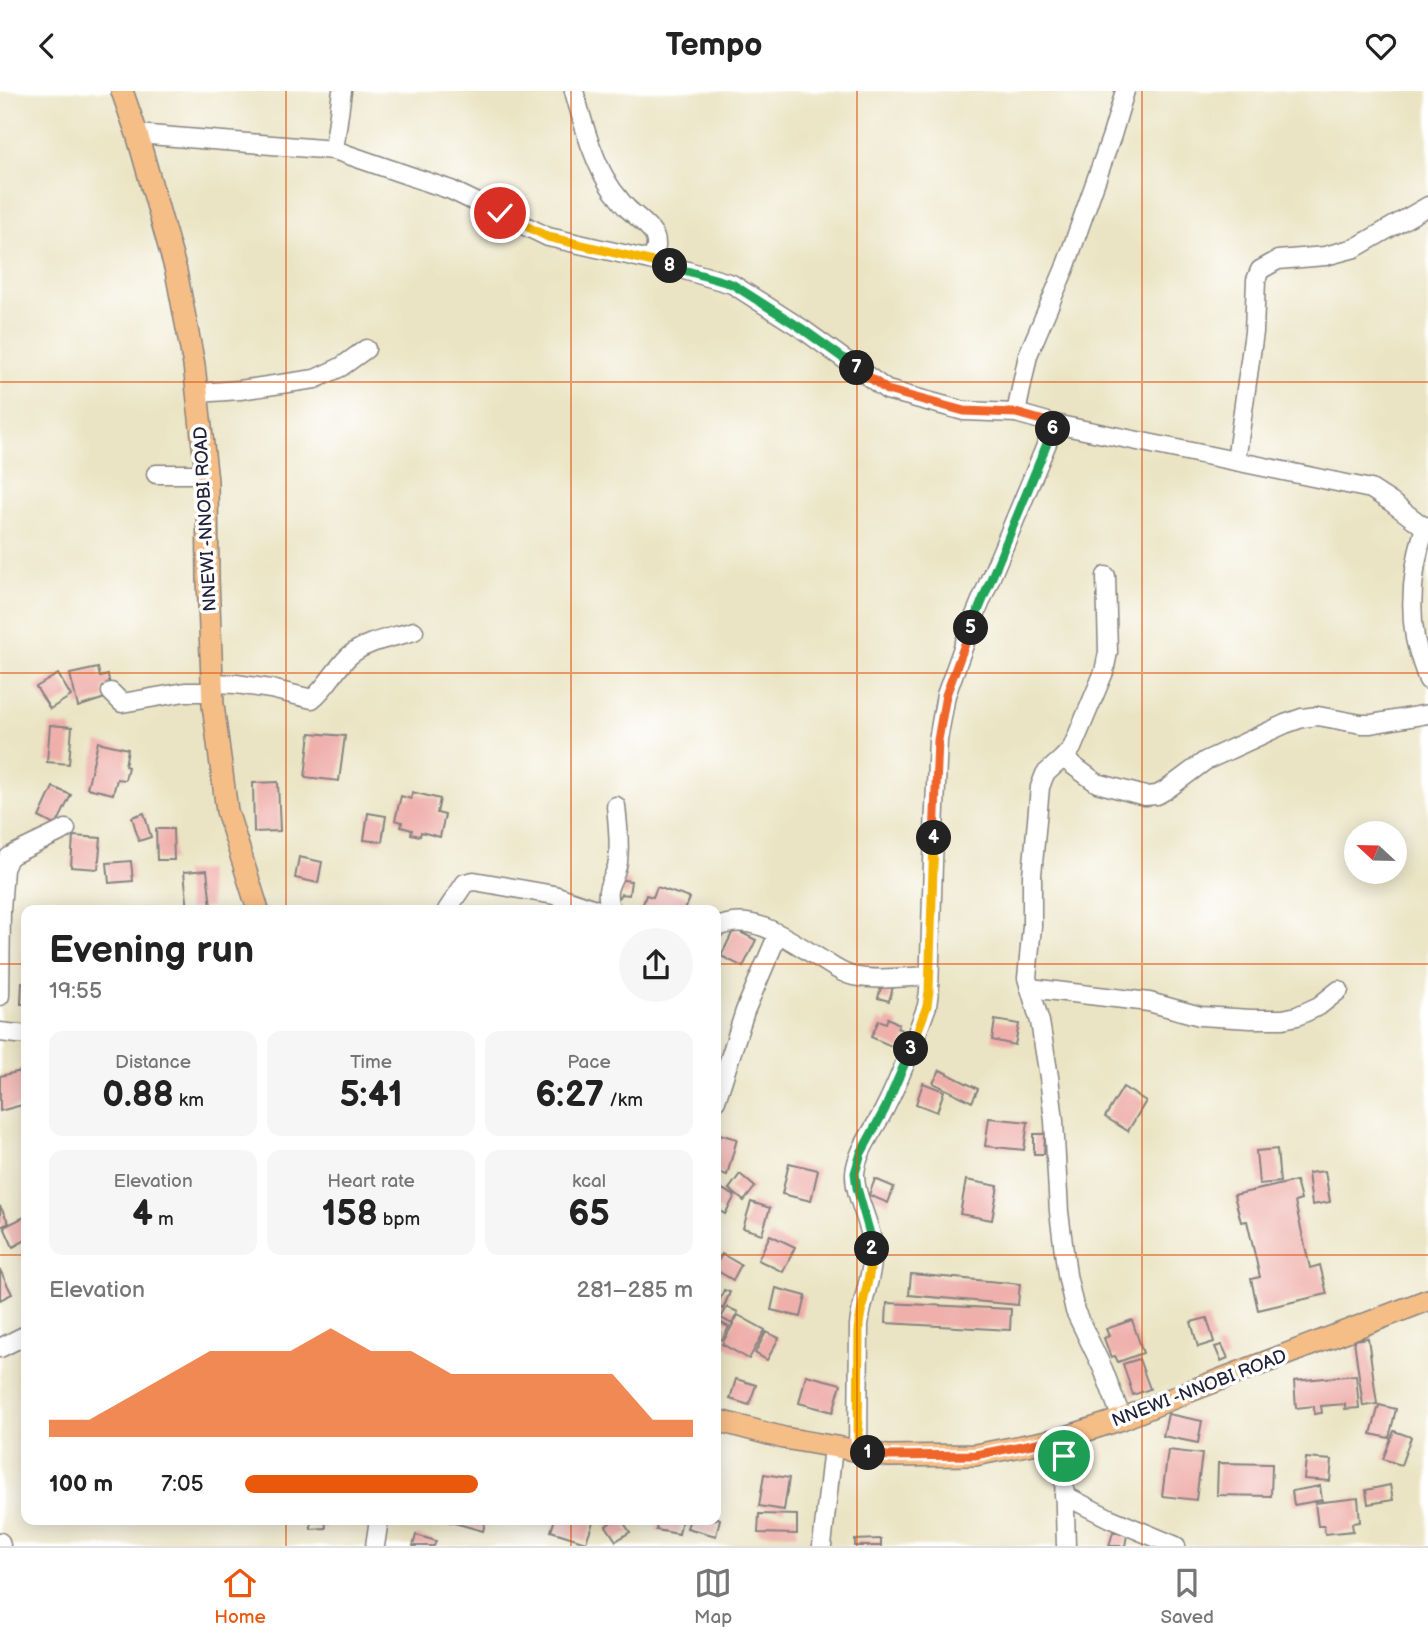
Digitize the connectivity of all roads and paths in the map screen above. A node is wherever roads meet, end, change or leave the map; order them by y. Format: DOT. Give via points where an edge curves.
graph roads {
  1 [pos="122,91"];
  2 [pos="342,91"];
  3 [pos="574,91"];
  4 [pos="1125,91"];
  5 [pos="137,134"];
  6 [pos="334,150"];
  7 [pos="1428,206"];
  8 [pos="650,260"];
  9 [pos="366,349"];
  10 [pos="198,393"];
  11 [pos="1016,413"];
  12 [pos="1055,424"];
  13 [pos="1236,461"];
  14 [pos="156,474"];
  15 [pos="206,474"];
  16 [pos="1427,528"];
  17 [pos="1106,576"];
  18 [pos="414,631"];
  19 [pos="1428,680"];
  20 [pos="212,688"];
  21 [pos="111,692"];
  22 [pos="1428,713"];
  23 [pos="1063,758"];
  24 [pos="616,806"];
  25 [pos="66,829"];
  26 [pos="256,905"];
  27 [pos="450,905"];
  28 [pos="583,905"];
  29 [pos="609,905"];
  30 [pos="1,910"];
  31 [pos="721,925"];
  32 [pos="778,934"];
  33 [pos="929,976"];
  34 [pos="1030,988"];
  35 [pos="1339,990"];
  36 [pos="0,996"];
  37 [pos="0,1032"];
  38 [pos="21,1034"];
  39 [pos="721,1086"];
  40 [pos="1428,1300"];
  41 [pos="21,1338"];
  42 [pos="0,1348"];
  43 [pos="1122,1419"];
  44 [pos="721,1421"];
  45 [pos="1063,1438"];
  46 [pos="833,1447"];
  47 [pos="858,1452"];
  48 [pos="1064,1496"];
  49 [pos="378,1525"];
  50 [pos="375,1546"];
  51 [pos="822,1546"];
  52 [pos="1066,1546"];
  53 [pos="1176,1546"];
  1 -- 5 [label="main road, NNEWI -NNOBI ROAD"];
  2 -- 6 [label="street"];
  3 -- 8 [label="street" via="610,187 653,234 655,254"];
  4 -- 11 [label="street" via="1065,268 1028,355"];
  5 -- 6 [label="street"];
  5 -- 10 [label="main road, NNEWI -NNOBI ROAD" via="176,271"];
  6 -- 8 [label="street" via="452,190 548,237"];
  7 -- 13 [label="street" via="1355,249 1278,260 1260,269"];
  8 -- 11 [label="street" via="732,284 887,390 964,411"];
  9 -- 10 [label="street" via="315,379"];
  10 -- 15 [label="main road, NNEWI -NNOBI ROAD"];
  11 -- 12 [label="street"];
  12 -- 13 [label="street"];
  12 -- 33 [label="street" via="946,695 938,740"];
  13 -- 16 [label="street" via="1371,489"];
  14 -- 15 [label="street"];
  15 -- 20 [label="main road, NNEWI -NNOBI ROAD"];
  16 -- 19 [label="street" via="1418,551 1413,609 1414,635"];
  17 -- 23 [label="street" via="1108,652 1104,672 1072,748"];
  18 -- 20 [label="street" via="369,644 350,656 312,699 236,684"];
  20 -- 21 [label="street" via="122,703"];
  20 -- 26 [label="main road, NNEWI -NNOBI ROAD" via="227,811"];
  22 -- 23 [label="street" via="1371,724 1303,718 1205,761 1157,795 1097,783"];
  23 -- 34 [label="street" via="1045,774 1040,787 1032,875"];
  24 -- 29 [label="street" via="620,834 607,897"];
  25 -- 30 [label="street" via="9,857"];
  27 -- 28 [label="street" via="460,888 474,881"];
  30 -- 36 [label="street"];
  31 -- 32 [label="street" via="748,922"];
  32 -- 33 [label="street" via="852,976"];
  32 -- 39 [label="street"];
  33 -- 47 [label="street" via="923,1017 855,1173 872,1241 859,1325"];
  34 -- 35 [label="street" via="1133,1000 1200,1016 1251,1019 1297,1016"];
  34 -- 43 [label="street" via="1049,1077 1067,1275 1075,1311"];
  37 -- 38 [label="street"];
  40 -- 43 [label="main road, NNEWI -NNOBI ROAD"];
  41 -- 42 [label="street"];
  43 -- 45 [label="main road, NNEWI -NNOBI ROAD"];
  44 -- 46 [label="main road, NNEWI -NNOBI ROAD"];
  45 -- 47 [label="main road, NNEWI -NNOBI ROAD" via="975,1455"];
  45 -- 48 [label="street"];
  46 -- 47 [label="main road, NNEWI -NNOBI ROAD"];
  46 -- 51 [label="street"];
  48 -- 52 [label="street"];
  48 -- 53 [label="street"];
  49 -- 50 [label="street"];
}
